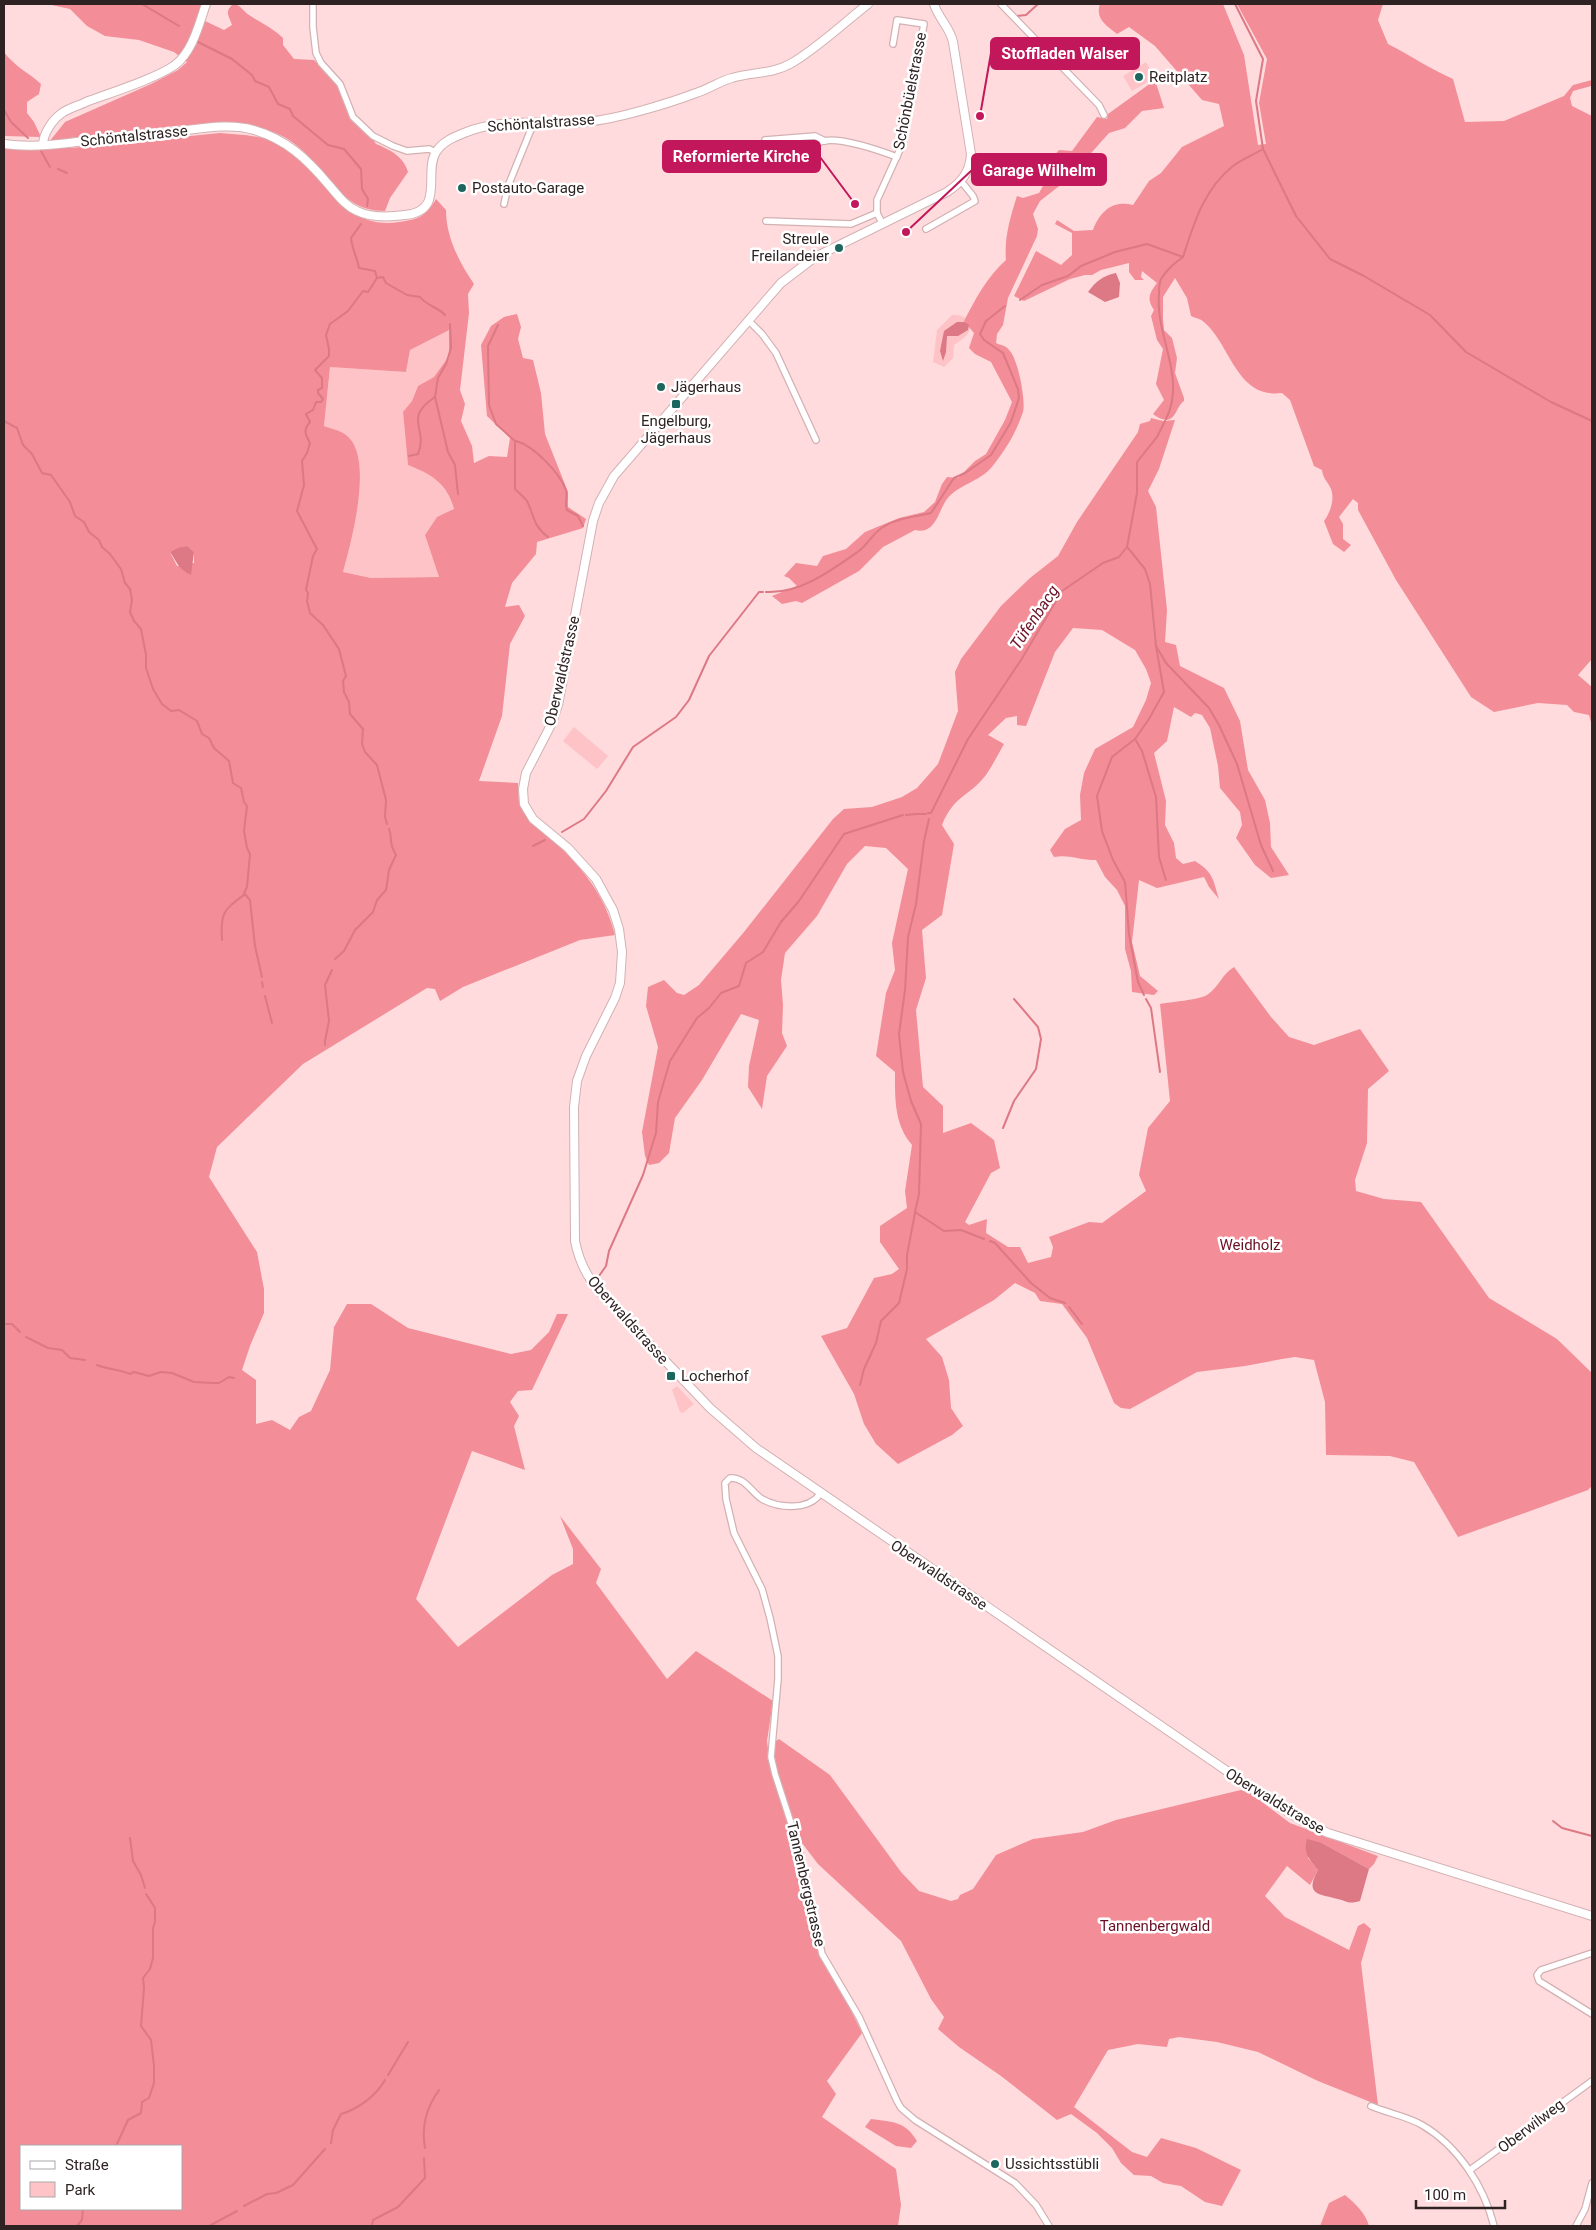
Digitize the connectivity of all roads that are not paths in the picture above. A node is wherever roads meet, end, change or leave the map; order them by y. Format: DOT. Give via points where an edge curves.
graph roads {
  1 [pos="206,4"];
  2 [pos="313,4"];
  3 [pos="868,4"];
  4 [pos="934,4"];
  5 [pos="1001,4"];
  6 [pos="894,44"];
  7 [pos="1104,115"];
  8 [pos="534,122"];
  9 [pos="765,140"];
  10 [pos="825,141"];
  11 [pos="4,144"];
  12 [pos="43,146"];
  13 [pos="436,152"];
  14 [pos="897,157"];
  15 [pos="779,162"];
  16 [pos="961,182"];
  17 [pos="504,204"];
  18 [pos="877,213"];
  19 [pos="766,221"];
  20 [pos="882,223"];
  21 [pos="926,229"];
  22 [pos="749,321"];
  23 [pos="816,440"];
  24 [pos="820,1494"];
  25 [pos="1592,1916"];
  26 [pos="1592,1953"];
  27 [pos="1592,2014"];
  28 [pos="1592,2081"];
  29 [pos="1371,2106"];
  30 [pos="1470,2170"];
  31 [pos="1592,2183"];
  32 [pos="1049,2226"];
  33 [pos="1494,2226"];
  34 [pos="1576,2226"];
  1 -- 12 [label="street" via="188,50 175,64 61,113 49,127"];
  2 -- 13 [label="street" via="316,53 340,84 353,118 373,136 400,149"];
  3 -- 8 [label="street, Schöntalstrasse" via="802,56 779,69 734,77 698,93 620,115 586,122"];
  4 -- 16 [label="street" via="952,38 968,132 970,164"];
  5 -- 7 [label="street" via="1099,105"];
  6 -- 14 [label="street, Schönbüelstrasse" via="897,20 924,24 907,122"];
  8 -- 13 [label="street, Schöntalstrasse" via="475,129 449,140"];
  8 -- 17 [label="street"];
  9 -- 10 [label="street" via="815,136"];
  10 -- 14 [label="street" via="865,146"];
  10 -- 15 [label="street" via="817,144 808,157"];
  11 -- 12 [label="street, Schöntalstrasse"];
  12 -- 13 [label="street, Schöntalstrasse" via="201,129 229,127 253,130 292,147 350,208 372,216 413,214 426,205 431,194"];
  14 -- 18 [label="street, Schönbüelstrasse" via="877,200"];
  16 -- 20 [label="street"];
  16 -- 21 [label="street" via="974,201"];
  18 -- 19 [label="street" via="850,224"];
  18 -- 20 [label="street"];
  20 -- 22 [label="street, Oberwaldstrasse" via="800,266"];
  22 -- 23 [label="street" via="773,349"];
  22 -- 24 [label="street, Oberwaldstrasse" via="614,476 601,498 593,521 558,705 526,773 523,795 533,819 568,848 596,878 613,910 621,941 620,983 608,1015 582,1065 574,1097 575,1241 583,1268 599,1291 716,1414 756,1448"];
  24 -- 25 [label="street, Oberwaldstrasse" via="1306,1823 1328,1834"];
  24 -- 32 [label="street, Tannenbergstrasse" via="810,1502 787,1506 762,1499 736,1477 725,1484 734,1533 762,1589 778,1656 772,1757 799,1848 822,1954 859,2018 902,2108 915,2120 1015,2183 1036,2205"];
  26 -- 27 [label="street" via="1541,1970 1537,1975 1539,1981"];
  28 -- 30 [label="street, Oberwilweg"];
  29 -- 30 [label="street" via="1421,2124 1445,2143"];
  30 -- 33 [label="street"];
  31 -- 34 [label="street"];
}
